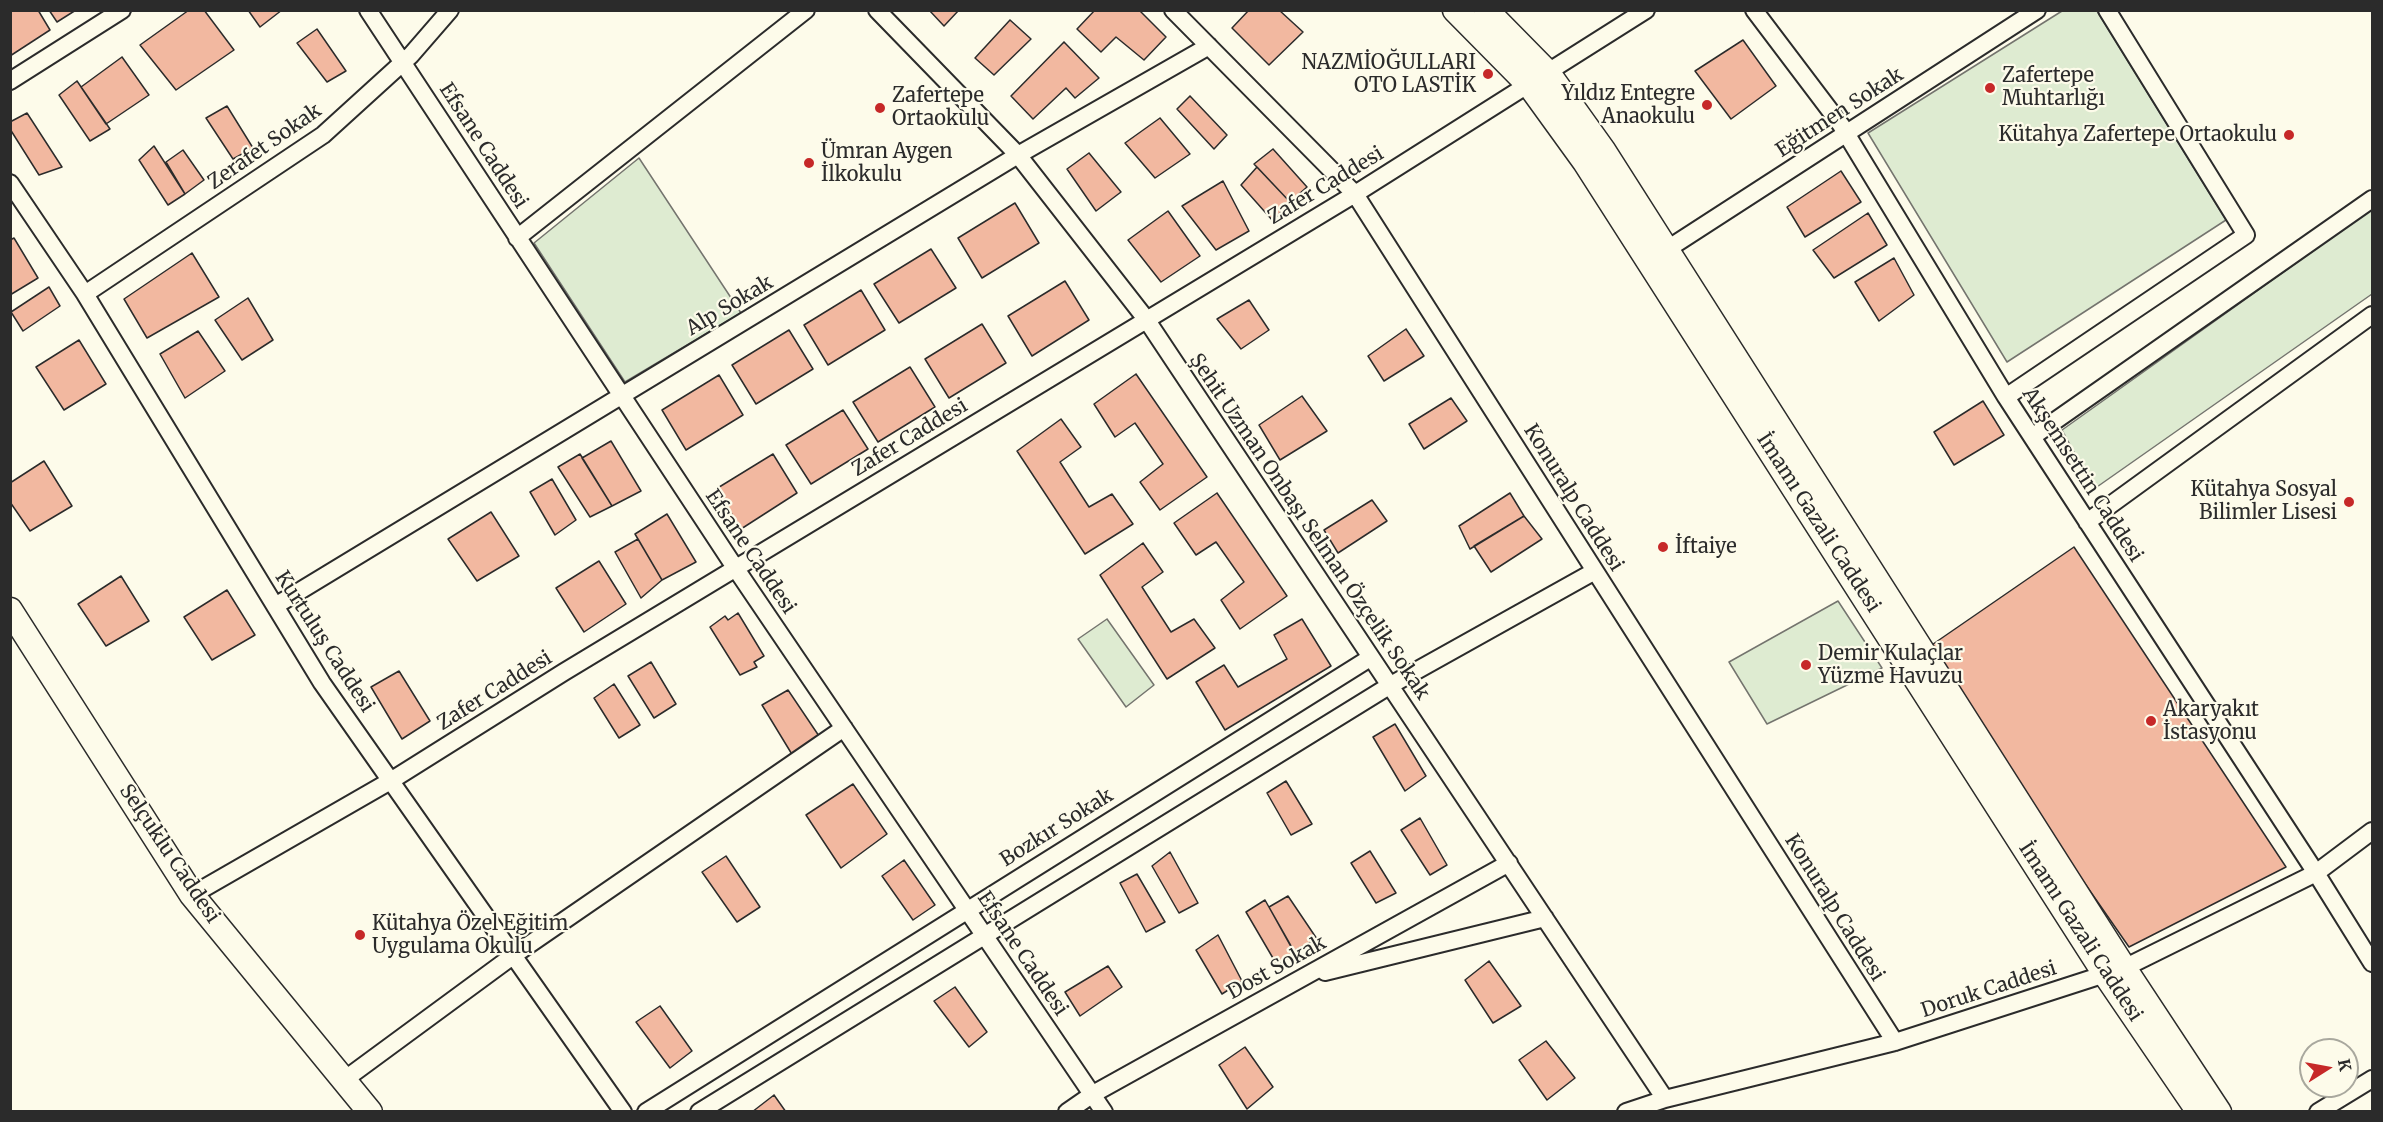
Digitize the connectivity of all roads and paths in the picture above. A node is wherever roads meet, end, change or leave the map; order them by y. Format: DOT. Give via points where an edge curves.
graph roads {
  1 [pos="122,10"];
  2 [pos="368,10"];
  3 [pos="450,10"];
  4 [pos="806,10"];
  5 [pos="877,10"];
  6 [pos="1173,10"];
  7 [pos="1455,10"];
  8 [pos="1486,10"];
  9 [pos="1646,10"];
  10 [pos="1754,10"];
  11 [pos="2037,10"];
  12 [pos="2107,10"];
  13 [pos="1209,46"];
  14 [pos="403,63"];
  15 [pos="1539,80"];
  16 [pos="10,81"];
  17 [pos="1846,134"];
  18 [pos="1018,155"];
  19 [pos="10,183"];
  20 [pos="1355,194"];
  21 [pos="2373,199"];
  22 [pos="518,238"];
  23 [pos="1666,250"];
  24 [pos="85,294"];
  25 [pos="2373,315"];
  26 [pos="1146,319"];
  27 [pos="621,396"];
  28 [pos="2006,397"];
  29 [pos="2032,437"];
  30 [pos="2087,522"];
  31 [pos="736,569"];
  32 [pos="1595,571"];
  33 [pos="275,606"];
  34 [pos="10,610"];
  35 [pos="1370,658"];
  36 [pos="1389,686"];
  37 [pos="844,728"];
  38 [pos="392,780"];
  39 [pos="2373,831"];
  40 [pos="1509,863"];
  41 [pos="2316,873"];
  42 [pos="192,895"];
  43 [pos="966,910"];
  44 [pos="1545,918"];
  45 [pos="984,936"];
  46 [pos="514,955"];
  47 [pos="2373,963"];
  48 [pos="2114,971"];
  49 [pos="1302,978"];
  50 [pos="1895,1042"];
  51 [pos="2373,1079"];
  52 [pos="344,1080"];
  53 [pos="1093,1094"];
  54 [pos="1665,1099"];
  55 [pos="370,1112"];
  56 [pos="623,1112"];
  57 [pos="646,1112"];
  58 [pos="699,1112"];
  59 [pos="1067,1112"];
  60 [pos="1104,1112"];
  61 [pos="1626,1112"];
  62 [pos="2199,1112"];
  63 [pos="2219,1112"];
  64 [pos="2318,1112"];
  1 -- 16 [label="street"];
  2 -- 14 [label="street, Efsane Caddesi"];
  3 -- 14 [label="street, Zerafet Sokak"];
  4 -- 22 [label="street"];
  5 -- 18 [label="street, Şehit Uzman Onbaşı Selman Özçelik Sokak"];
  6 -- 13 [label="street, Konuralp Caddesi"];
  7 -- 15 [label="main road, İmamı Gazali Caddesi"];
  8 -- 15 [label="main road, İmamı Gazali Caddesi"];
  9 -- 15 [label="street, Zafer Caddesi"];
  10 -- 17 [label="street, Akşemsettin Caddesi"];
  11 -- 17 [label="street, Eğitmen Sokak"];
  12 -- 28 [label="street" via="2246,236"];
  13 -- 18 [label="street, Alp Sokak"];
  13 -- 20 [label="street, Konuralp Caddesi"];
  14 -- 22 [label="street, Efsane Caddesi"];
  14 -- 24 [label="street, Zerafet Sokak" via="323,135"];
  15 -- 20 [label="street, Zafer Caddesi"];
  15 -- 23 [label="main road, İmamı Gazali Caddesi" via="1603,150"];
  15 -- 48 [label="main road, İmamı Gazali Caddesi" via="1585,162"];
  17 -- 23 [label="street, Eğitmen Sokak"];
  17 -- 28 [label="street, Akşemsettin Caddesi"];
  18 -- 26 [label="street, Şehit Uzman Onbaşı Selman Özçelik Sokak"];
  18 -- 27 [label="street, Alp Sokak"];
  19 -- 24 [label="street, Kurtuluş Caddesi"];
  20 -- 26 [label="street, Zafer Caddesi"];
  20 -- 32 [label="street, Konuralp Caddesi"];
  21 -- 29 [label="street"];
  22 -- 27 [label="street, Efsane Caddesi"];
  23 -- 48 [label="main road, İmamı Gazali Caddesi"];
  24 -- 33 [label="street, Kurtuluş Caddesi"];
  25 -- 30 [label="street"];
  26 -- 31 [label="street, Zafer Caddesi"];
  26 -- 35 [label="street, Şehit Uzman Onbaşı Selman Özçelik Sokak"];
  27 -- 31 [label="street, Efsane Caddesi"];
  27 -- 33 [label="street, Alp Sokak"];
  28 -- 29 [label="street, Akşemsettin Caddesi"];
  29 -- 30 [label="street, Akşemsettin Caddesi"];
  30 -- 41 [label="street, Akşemsettin Caddesi"];
  31 -- 37 [label="street, Efsane Caddesi"];
  31 -- 38 [label="street, Zafer Caddesi"];
  32 -- 36 [label="street"];
  32 -- 50 [label="street, Konuralp Caddesi"];
  33 -- 38 [label="street, Kurtuluş Caddesi" via="322,683"];
  34 -- 42 [label="main road, Selçuklu Caddesi"];
  35 -- 36 [label="street, Şehit Uzman Onbaşı Selman Özçelik Sokak"];
  35 -- 43 [label="street, Bozkır Sokak"];
  36 -- 40 [label="street, Şehit Uzman Onbaşı Selman Özçelik Sokak"];
  36 -- 45 [label="street"];
  37 -- 43 [label="street, Efsane Caddesi"];
  37 -- 46 [label="street"];
  38 -- 42 [label="street, Zafer Caddesi"];
  38 -- 46 [label="street, Kurtuluş Caddesi"];
  39 -- 41 [label="street, Doruk Caddesi"];
  40 -- 44 [label="street, Şehit Uzman Onbaşı Selman Özçelik Sokak"];
  40 -- 49 [label="street, Dost Sokak"];
  41 -- 47 [label="street, Akşemsettin Caddesi"];
  41 -- 48 [label="street, Doruk Caddesi"];
  42 -- 52 [label="main road, Selçuklu Caddesi"];
  43 -- 45 [label="street, Efsane Caddesi"];
  43 -- 57 [label="street, Bozkır Sokak"];
  44 -- 49 [label="street"];
  44 -- 54 [label="street, Şehit Uzman Onbaşı Selman Özçelik Sokak"];
  45 -- 53 [label="street, Efsane Caddesi"];
  45 -- 58 [label="street"];
  46 -- 52 [label="street"];
  46 -- 56 [label="street, Kurtuluş Caddesi"];
  48 -- 50 [label="street, Doruk Caddesi"];
  48 -- 62 [label="main road, İmamı Gazali Caddesi"];
  48 -- 63 [label="main road, İmamı Gazali Caddesi"];
  49 -- 53 [label="street, Dost Sokak"];
  50 -- 54 [label="street, Doruk Caddesi"];
  51 -- 64 [label="street"];
  52 -- 55 [label="main road, Selçuklu Caddesi"];
  53 -- 59 [label="street, Dost Sokak"];
  53 -- 60 [label="street, Efsane Caddesi"];
  54 -- 61 [label="street, Doruk Caddesi"];
}
